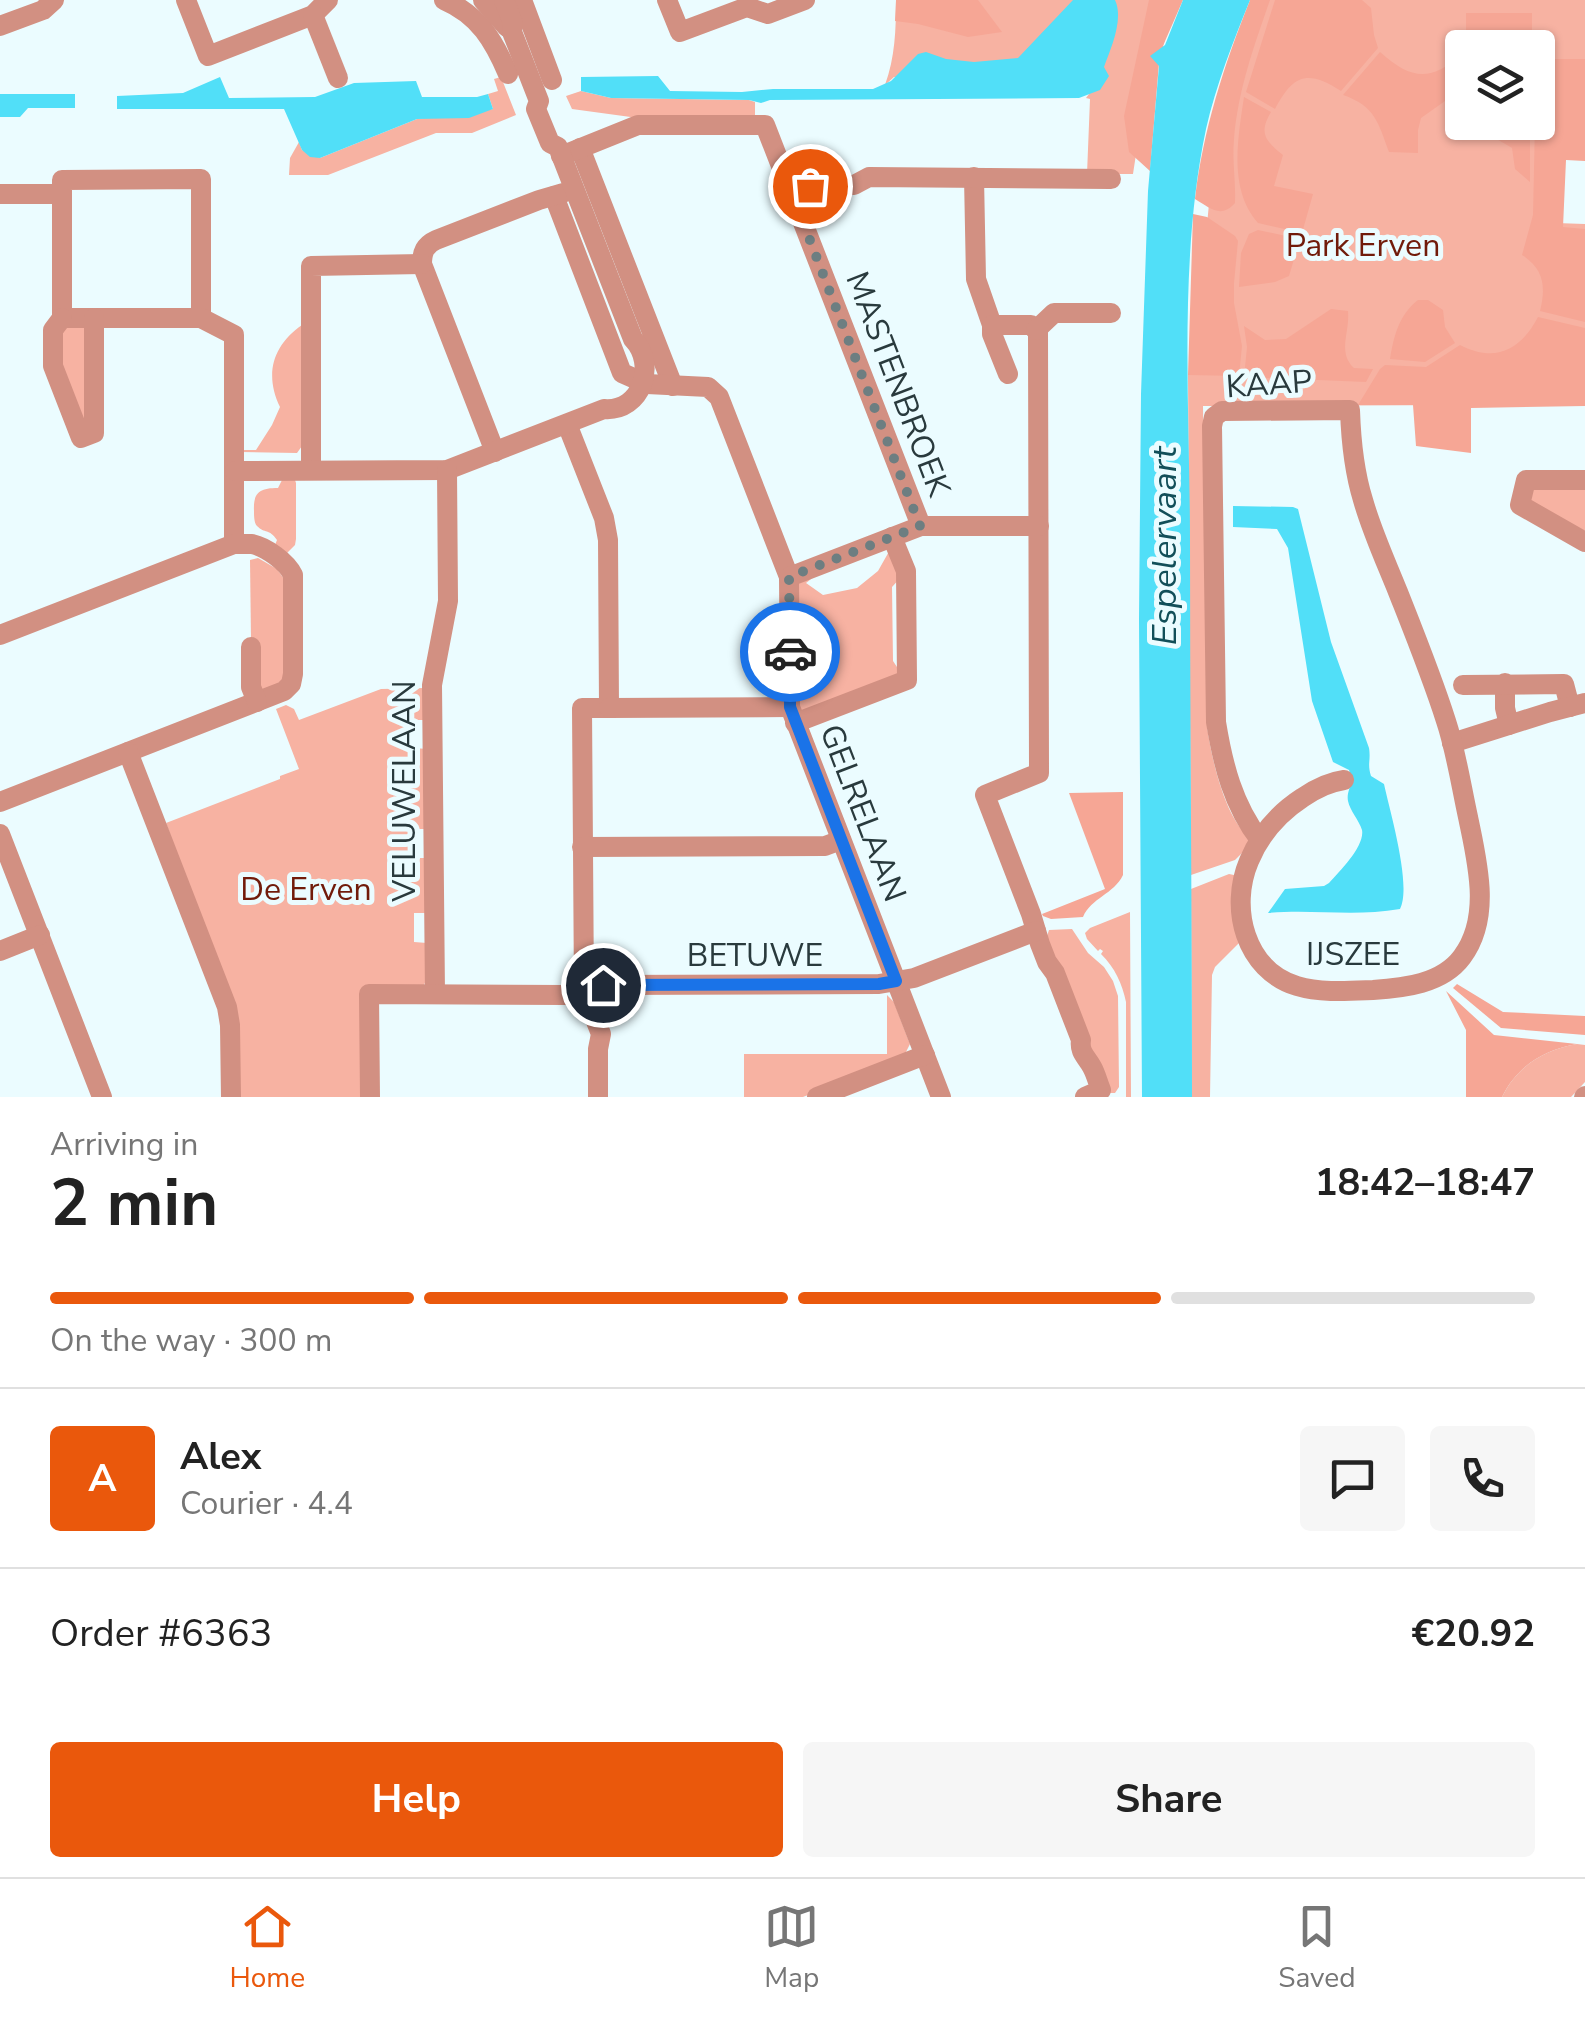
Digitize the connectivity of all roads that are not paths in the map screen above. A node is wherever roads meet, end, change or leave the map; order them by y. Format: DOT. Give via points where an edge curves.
graph roads {
  1 [pos="54,0"];
  2 [pos="186,0"];
  3 [pos="483,0"];
  4 [pos="504,0"];
  5 [pos="522,0"];
  6 [pos="668,0"];
  7 [pos="805,0"];
  8 [pos="456,3"];
  9 [pos="321,8"];
  10 [pos="0,26"];
  11 [pos="512,32"];
  12 [pos="502,66"];
  13 [pos="553,74"];
  14 [pos="338,78"];
  15 [pos="566,150"];
  16 [pos="974,177"];
  17 [pos="1111,179"];
  18 [pos="791,191"];
  19 [pos="564,192"];
  20 [pos="0,194"];
  21 [pos="62,194"];
  22 [pos="416,264"];
  23 [pos="1111,313"];
  24 [pos="62,318"];
  25 [pos="94,318"];
  26 [pos="201,318"];
  27 [pos="992,325"];
  28 [pos="1036,330"];
  29 [pos="1008,374"];
  30 [pos="635,379"];
  31 [pos="672,386"];
  32 [pos="567,424"];
  33 [pos="496,452"];
  34 [pos="311,470"];
  35 [pos="447,470"];
  36 [pos="235,471"];
  37 [pos="1585,480"];
  38 [pos="920,526"];
  39 [pos="1039,526"];
  40 [pos="892,537"];
  41 [pos="1585,542"];
  42 [pos="234,544"];
  43 [pos="789,577"];
  44 [pos="0,635"];
  45 [pos="251,647"];
  46 [pos="1505,684"];
  47 [pos="1463,685"];
  48 [pos="257,702"];
  49 [pos="1578,705"];
  50 [pos="609,708"];
  51 [pos="792,715"];
  52 [pos="1509,725"];
  53 [pos="1452,743"];
  54 [pos="128,752"];
  55 [pos="1344,780"];
  56 [pos="0,802"];
  57 [pos="0,834"];
  58 [pos="841,840"];
  59 [pos="1260,840"];
  60 [pos="582,847"];
  61 [pos="1036,931"];
  62 [pos="40,935"];
  63 [pos="0,951"];
  64 [pos="896,981"];
  65 [pos="584,990"];
  66 [pos="435,994"];
  67 [pos="925,1055"];
  68 [pos="102,1097"];
  69 [pos="231,1097"];
  70 [pos="370,1097"];
  71 [pos="598,1097"];
  72 [pos="816,1097"];
  73 [pos="941,1097"];
  74 [pos="1085,1097"];
  1 -- 10 [label="street"];
  2 -- 9 [label="street" via="208,56"];
  3 -- 11 [label="street"];
  4 -- 11 [label="street"];
  5 -- 13 [label="street"];
  6 -- 7 [label="street" via="680,32 746,7 768,14"];
  8 -- 12 [label="street" via="480,23"];
  9 -- 14 [label="street"];
  11 -- 15 [label="street"];
  15 -- 18 [label="street, MASTENBROEK" via="638,125 765,125"];
  15 -- 19 [label="street"];
  15 -- 31 [label="street"];
  16 -- 17 [label="street"];
  16 -- 18 [label="street" via="869,177 854,185"];
  16 -- 27 [label="street" via="975,274"];
  18 -- 38 [label="street, MASTENBROEK"];
  19 -- 22 [label="street" via="430,242"];
  19 -- 30 [label="street" via="616,358 622,373"];
  19 -- 30 [label="street" via="638,344 646,372"];
  20 -- 21 [label="street"];
  21 -- 24 [label="street"];
  21 -- 26 [label="street" via="62,180 201,179"];
  22 -- 33 [label="street"];
  22 -- 34 [label="street" via="311,266"];
  23 -- 28 [label="street" via="1054,313"];
  24 -- 25 [label="street"];
  24 -- 25 [label="street" via="53,330 53,366 82,438 94,433"];
  25 -- 26 [label="street"];
  26 -- 36 [label="street" via="234,335"];
  27 -- 28 [label="street"];
  27 -- 29 [label="street"];
  28 -- 39 [label="street"];
  30 -- 31 [label="street, GELRELAAN"];
  30 -- 32 [label="street" via="638,394 625,404"];
  31 -- 43 [label="street, GELRELAAN" via="708,387 717,394"];
  32 -- 33 [label="street"];
  32 -- 50 [label="street" via="607,528"];
  33 -- 35 [label="street"];
  34 -- 35 [label="street"];
  34 -- 36 [label="street"];
  35 -- 66 [label="street, VELUWELAAN" via="448,601 432,680"];
  36 -- 42 [label="street"];
  37 -- 41 [label="street" via="1526,480 1520,505"];
  38 -- 39 [label="street, MASTENBROEK"];
  38 -- 40 [label="street"];
  39 -- 61 [label="street" via="1040,773 985,795"];
  40 -- 43 [label="street"];
  40 -- 51 [label="street" via="906,571 906,680"];
  42 -- 44 [label="street"];
  42 -- 48 [label="street" via="259,547 293,575 293,678 284,691"];
  43 -- 51 [label="street, GELRELAAN"];
  45 -- 48 [label="street"];
  46 -- 47 [label="street"];
  46 -- 49 [label="street" via="1564,684"];
  46 -- 52 [label="street"];
  48 -- 54 [label="street"];
  49 -- 52 [label="street"];
  50 -- 51 [label="street"];
  50 -- 60 [label="street" via="582,708"];
  51 -- 58 [label="street, GELRELAAN"];
  52 -- 53 [label="street"];
  53 -- 59 [label="street, IJSZEE" via="1480,901 1469,946 1436,978 1338,991 1297,986 1272,974 1249,945 1240,908 1246,866"];
  53 -- 59 [label="street, KAAP" via="1363,501 1350,410 1216,414 1216,722 1234,793"];
  54 -- 56 [label="street"];
  54 -- 69 [label="street" via="227,1007"];
  55 -- 59 [label="street, IJSZEE" via="1299,800"];
  57 -- 62 [label="street"];
  58 -- 60 [label="street" via="825,846"];
  58 -- 64 [label="street, GELRELAAN"];
  60 -- 65 [label="street"];
  61 -- 64 [label="street, BETUWE"];
  61 -- 74 [label="street" via="1101,1090"];
  62 -- 63 [label="street"];
  62 -- 68 [label="street"];
  64 -- 65 [label="street, BETUWE"];
  64 -- 67 [label="street, GELRELAAN"];
  65 -- 66 [label="street, BETUWE"];
  65 -- 71 [label="street" via="601,1034"];
  66 -- 70 [label="street, BETUWE" via="369,994"];
  67 -- 72 [label="street"];
  67 -- 73 [label="street, GELRELAAN"];
}
